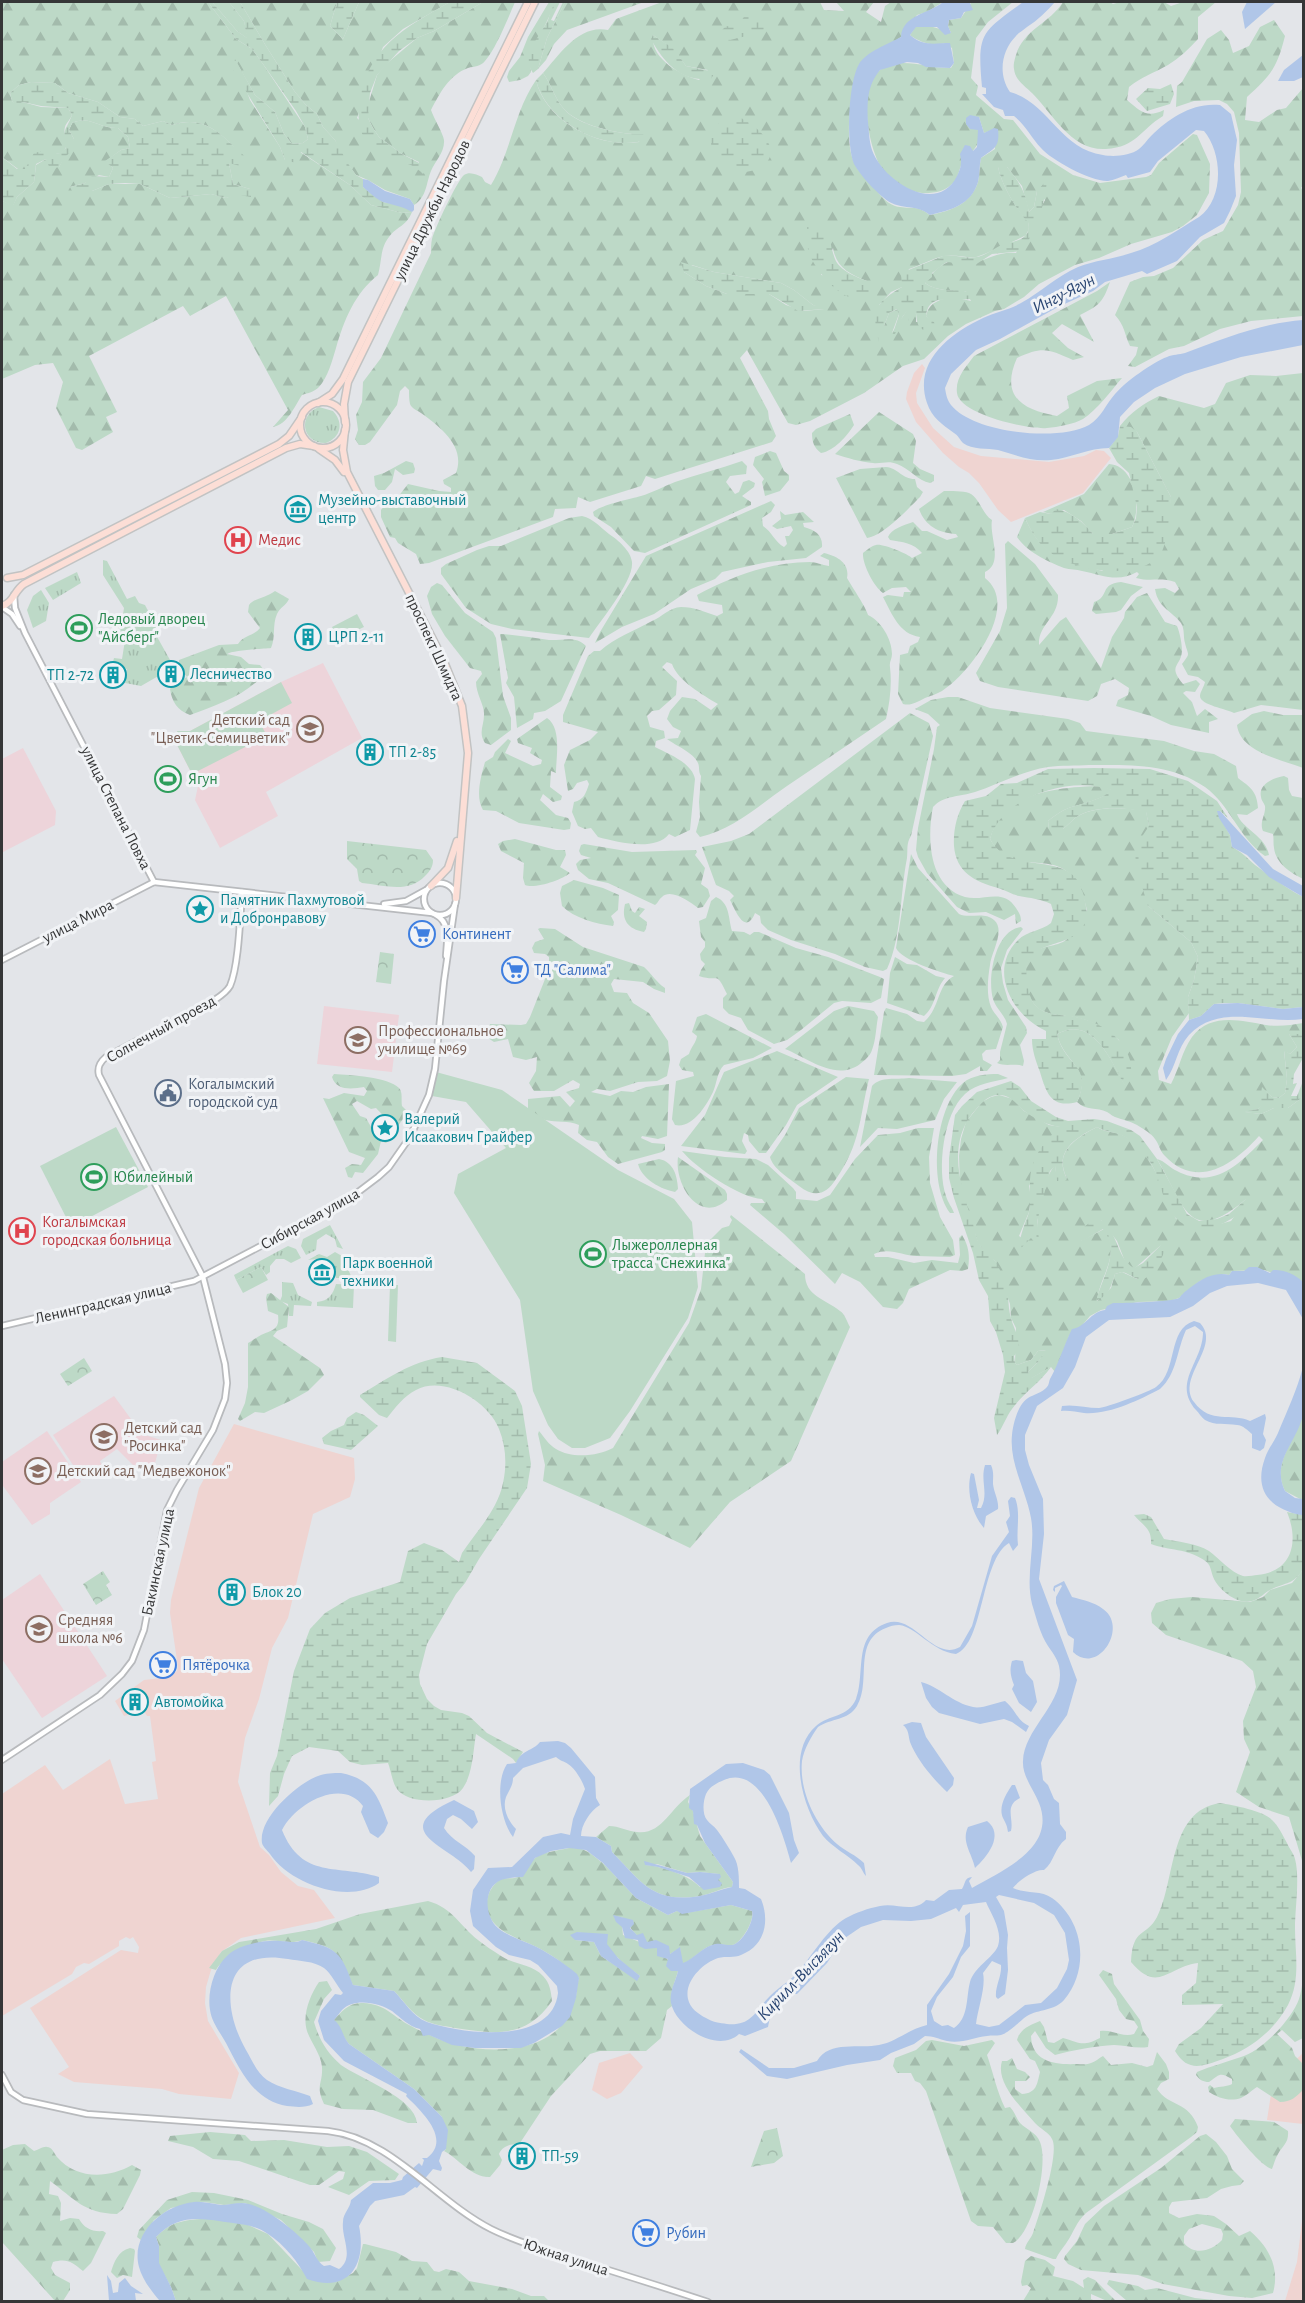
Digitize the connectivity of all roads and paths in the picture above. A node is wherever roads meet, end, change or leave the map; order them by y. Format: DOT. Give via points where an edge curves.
graph roads {
  1 [pos="528,2"];
  2 [pos="535,2"];
  3 [pos="318,403"];
  4 [pos="302,417"];
  5 [pos="345,426"];
  6 [pos="315,446"];
  7 [pos="352,484"];
  8 [pos="4,576"];
  9 [pos="14,594"];
  10 [pos="2,606"];
  11 [pos="25,633"];
  12 [pos="462,823"];
  13 [pos="154,882"];
  14 [pos="430,887"];
  15 [pos="242,892"];
  16 [pos="455,901"];
  17 [pos="375,905"];
  18 [pos="433,913"];
  19 [pos="2,960"];
  20 [pos="445,973"];
  21 [pos="100,1063"];
  22 [pos="204,1276"];
  23 [pos="2,1326"];
  24 [pos="2,1760"];
  25 [pos="2,2074"];
  26 [pos="708,2301"];
  1 -- 3 [label="main road, улица Дружбы Народов" via="343,379 332,394"];
  2 -- 5 [label="main road, улица Дружбы Народов" via="348,381"];
  3 -- 4 [label="main road"];
  3 -- 5 [label="main road" via="337,407"];
  4 -- 6 [label="main road" via="302,434"];
  4 -- 8 [label="main road" via="283,442 23,575"];
  5 -- 6 [label="main road" via="333,445"];
  5 -- 7 [label="main road, проспект Шмидта" via="343,456"];
  6 -- 7 [label="main road, проспект Шмидта" via="334,460"];
  6 -- 9 [label="main road" via="300,444 286,448 24,584"];
  7 -- 12 [label="main road, проспект Шмидта" via="460,698 468,753"];
  8 -- 9 [label="main road" via="13,584"];
  9 -- 10 [label="main road"];
  9 -- 11 [label="street"];
  10 -- 11 [label="street"];
  11 -- 13 [label="street, улица Степана Повха"];
  12 -- 14 [label="main road, проспект Шмидта" via="451,863"];
  12 -- 16 [label="main road, проспект Шмидта"];
  13 -- 15 [label="street, улица Степана Повха"];
  13 -- 19 [label="street, улица Мира"];
  14 -- 16 [label="street" via="447,885 453,890"];
  14 -- 17 [label="street, улица Степана Повха" via="406,901"];
  14 -- 18 [label="street" via="424,897"];
  15 -- 17 [label="street, улица Степана Повха"];
  15 -- 21 [label="street, Солнечный проезд" via="232,979 226,991"];
  16 -- 18 [label="street" via="447,913"];
  16 -- 20 [label="street, Сибирская улица"];
  17 -- 18 [label="street, улица Степана Повха"];
  18 -- 20 [label="street, Сибирская улица" via="443,919 447,928"];
  20 -- 22 [label="street, Сибирская улица" via="429,1095 418,1123 389,1167 345,1202"];
  21 -- 22 [label="street, Бакинская улица" via="99,1075"];
  22 -- 23 [label="street, Ленинградская улица" via="181,1285"];
  22 -- 24 [label="street, Бакинская улица" via="225,1364 225,1399 213,1430 167,1510 140,1644 127,1668 105,1690"];
  25 -- 26 [label="street, Южная улица" via="12,2092 23,2100 105,2117 354,2136 399,2163 470,2217 511,2238"];
}
